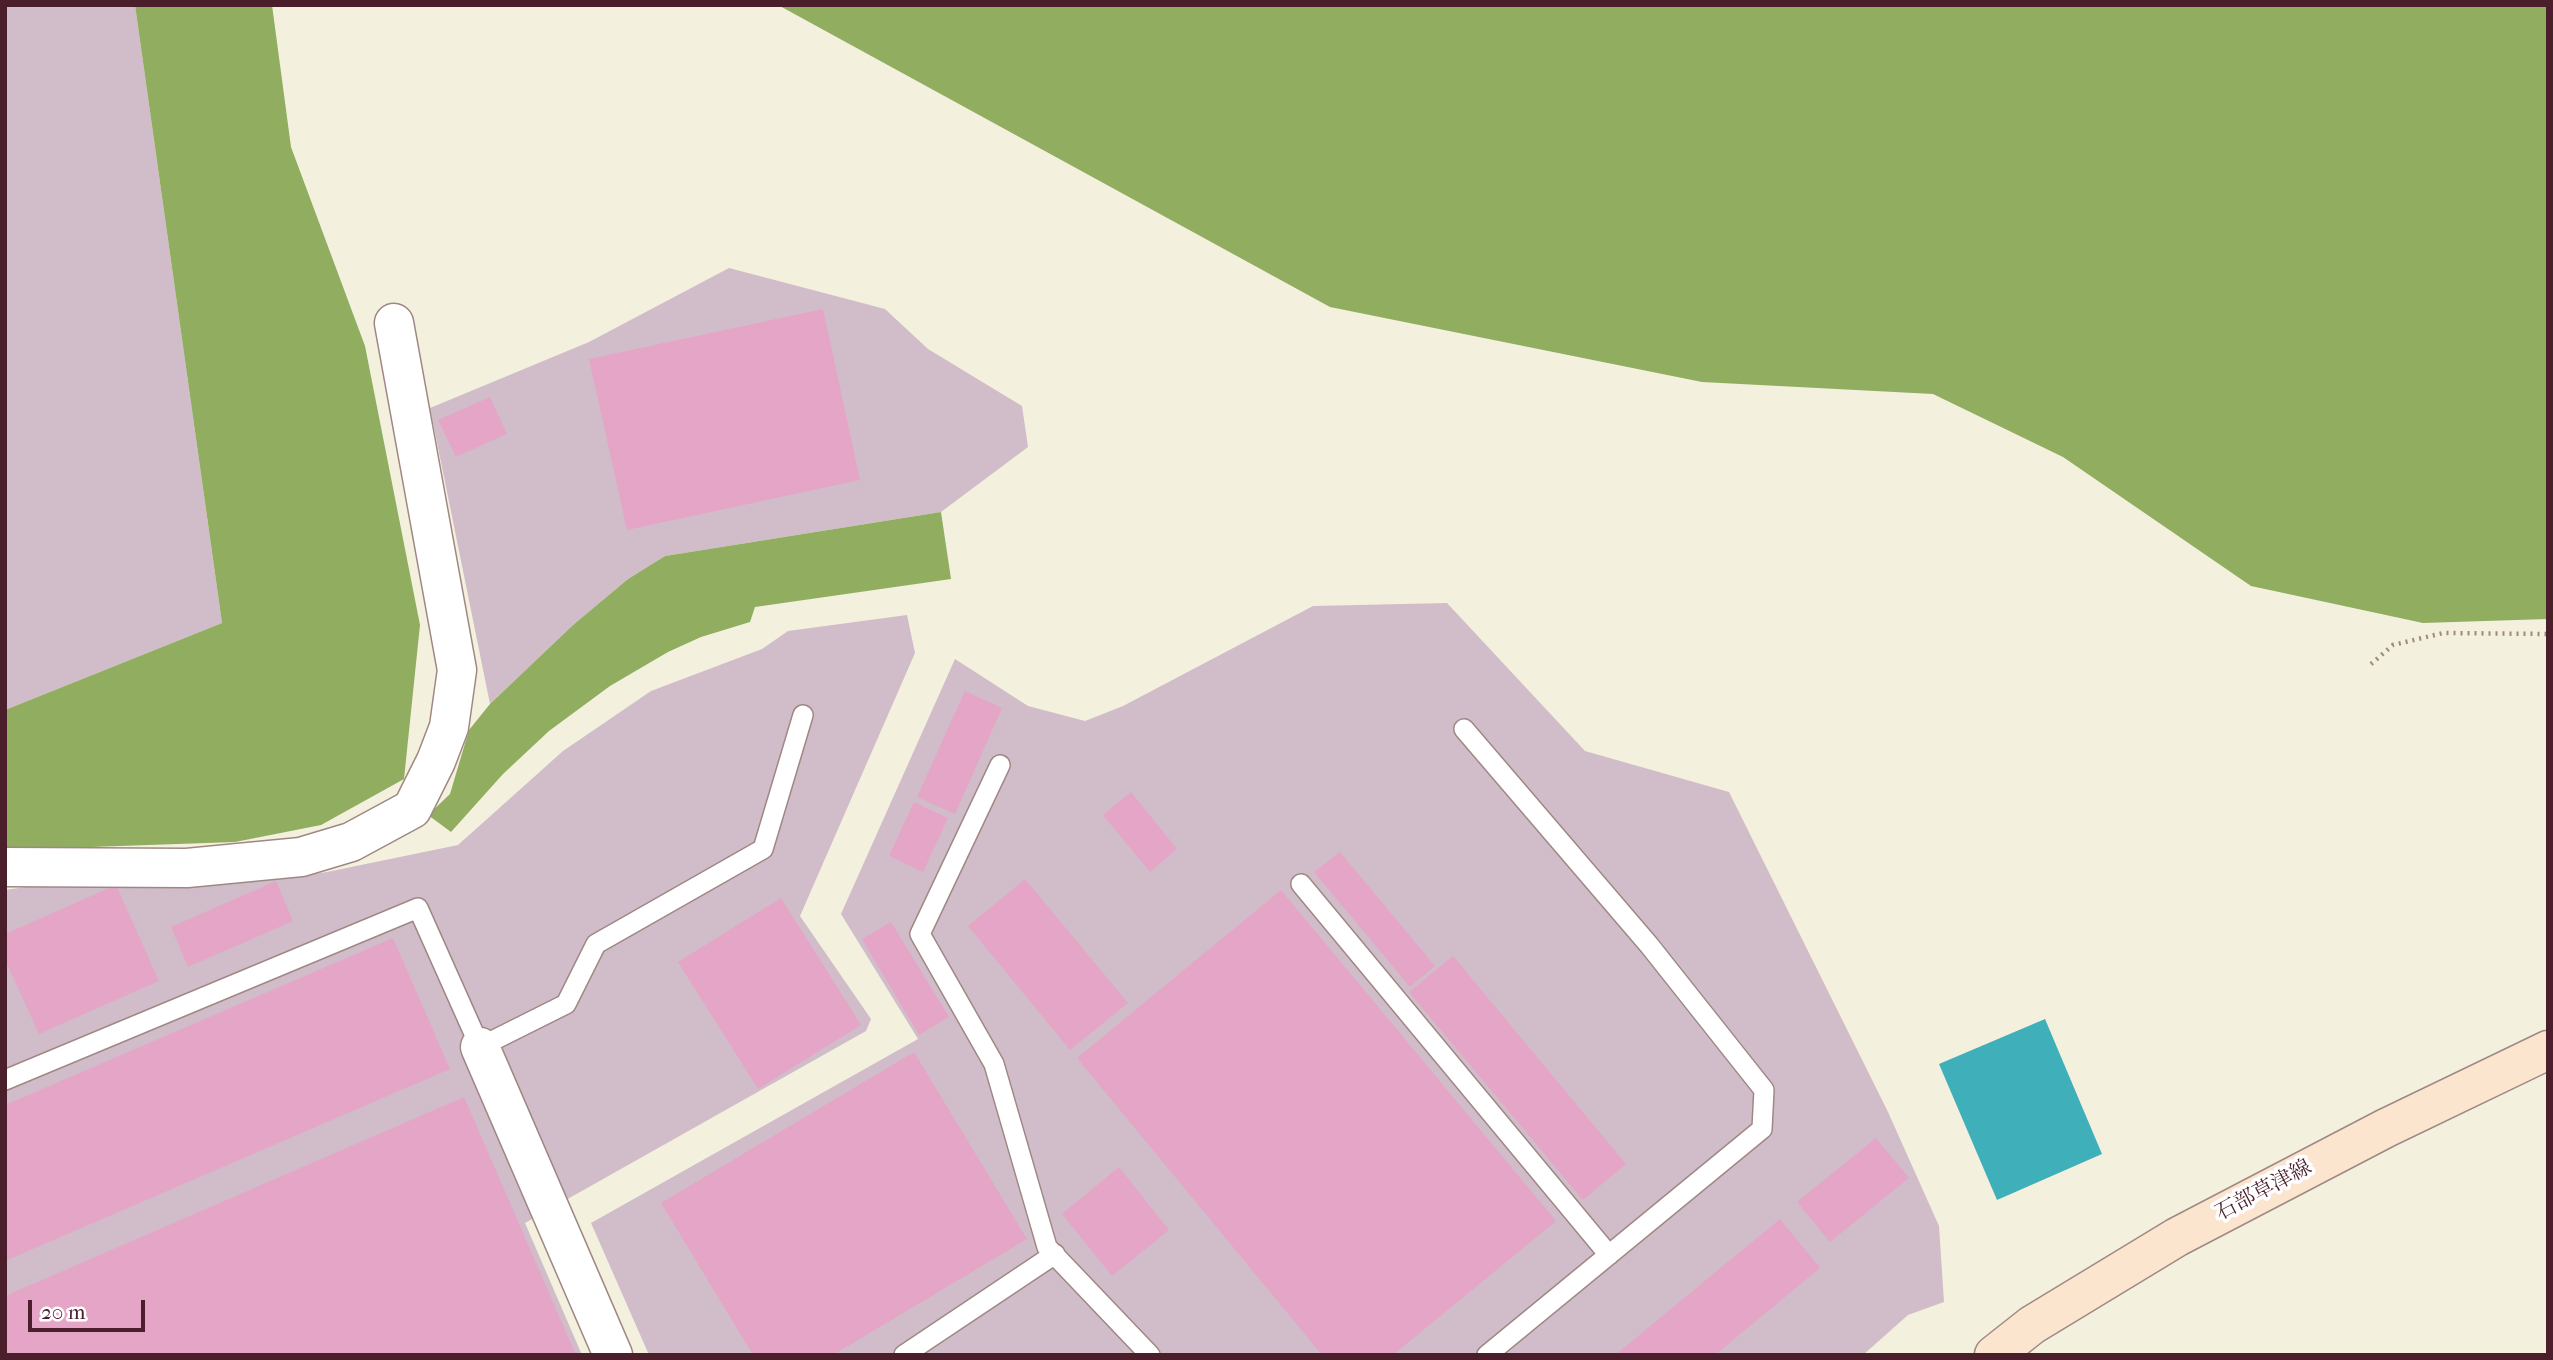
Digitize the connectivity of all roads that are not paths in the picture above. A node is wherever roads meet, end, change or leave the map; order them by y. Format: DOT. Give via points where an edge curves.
graph roads {
  1 [pos="394,323"];
  2 [pos="803,715"];
  3 [pos="1464,729"];
  4 [pos="1000,765"];
  5 [pos="5,867"];
  6 [pos="1301,884"];
  7 [pos="480,1047"];
  8 [pos="2548,1050"];
  9 [pos="5,1080"];
  10 [pos="1055,1254"];
  11 [pos="1609,1255"];
  12 [pos="613,1355"];
  13 [pos="904,1355"];
  14 [pos="1150,1355"];
  15 [pos="1487,1355"];
  16 [pos="1994,1355"];
  1 -- 5 [label="street" via="457,670 449,727 412,809 351,842 301,857 187,867"];
  2 -- 7 [label="lane" via="763,849 596,944 566,1004"];
  3 -- 11 [label="lane" via="1649,945 1764,1090 1762,1129"];
  4 -- 10 [label="lane" via="920,934 994,1064 1048,1247"];
  6 -- 11 [label="lane"];
  7 -- 9 [label="lane" via="418,908"];
  7 -- 12 [label="street"];
  8 -- 16 [label="main road, 石部草津線" via="2385,1128 2177,1237 2032,1325"];
  10 -- 13 [label="lane"];
  10 -- 14 [label="lane"];
  11 -- 15 [label="lane"];
}
